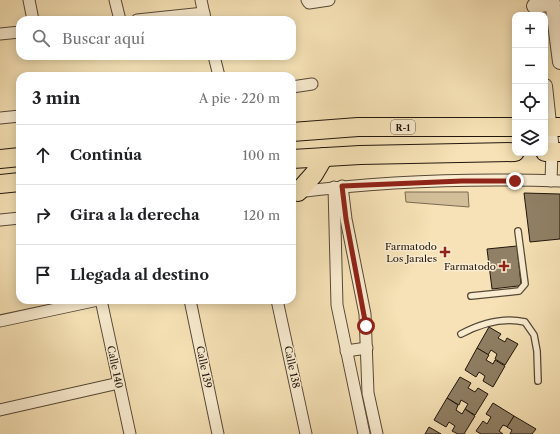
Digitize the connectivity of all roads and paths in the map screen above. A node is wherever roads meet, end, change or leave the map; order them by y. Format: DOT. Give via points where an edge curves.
graph roads {
  1 [pos="29,0"];
  2 [pos="115,0"];
  3 [pos="201,0"];
  4 [pos="307,0"];
  5 [pos="329,0"];
  6 [pos="555,2"];
  7 [pos="534,7"];
  8 [pos="32,16"];
  9 [pos="119,16"];
  10 [pos="205,16"];
  11 [pos="16,32"];
  12 [pos="0,34"];
  13 [pos="215,60"];
  14 [pos="560,62"];
  15 [pos="218,72"];
  16 [pos="312,84"];
  17 [pos="296,86"];
  18 [pos="548,104"];
  19 [pos="16,116"];
  20 [pos="0,118"];
  21 [pos="512,127"];
  22 [pos="552,127"];
  23 [pos="296,132"];
  24 [pos="512,152"];
  25 [pos="552,152"];
  26 [pos="16,157"];
  27 [pos="324,157"];
  28 [pos="0,159"];
  29 [pos="296,159"];
  30 [pos="555,181"];
  31 [pos="16,182"];
  32 [pos="0,184"];
  33 [pos="338,187"];
  34 [pos="296,192"];
  35 [pos="296,193"];
  36 [pos="16,218"];
  37 [pos="0,220"];
  38 [pos="518,231"];
  39 [pos="471,296"];
  40 [pos="80,304"];
  41 [pos="100,304"];
  42 [pos="191,304"];
  43 [pos="278,304"];
  44 [pos="0,321"];
  45 [pos="461,334"];
  46 [pos="367,348"];
  47 [pos="346,351"];
  48 [pos="538,381"];
  49 [pos="119,383"];
  50 [pos="0,410"];
  51 [pos="130,434"];
  52 [pos="218,434"];
  53 [pos="306,434"];
  54 [pos="364,434"];
  55 [pos="377,434"];
  1 -- 8 [label="street"];
  2 -- 9 [label="street"];
  3 -- 10 [label="street"];
  4 -- 5 [label="street" via="309,3"];
  6 -- 7 [label="street"];
  6 -- 14 [label="street"];
  11 -- 12 [label="street"];
  13 -- 15 [label="street"];
  16 -- 17 [label="street"];
  18 -- 22 [label="street"];
  19 -- 20 [label="street"];
  21 -- 23 [label="main road, R-1" via="358,127"];
  22 -- 25 [label="street"];
  24 -- 27 [label="main road"];
  25 -- 30 [label="street"];
  26 -- 28 [label="main road"];
  27 -- 29 [label="main road"];
  27 -- 34 [label="main road" via="314,174"];
  30 -- 33 [label="street" via="462,181"];
  31 -- 32 [label="main road"];
  33 -- 35 [label="street"];
  33 -- 46 [label="street" via="365,314"];
  33 -- 47 [label="street" via="337,305"];
  36 -- 37 [label="street"];
  38 -- 39 [label="lane" via="525,284 519,291"];
  40 -- 44 [label="street"];
  41 -- 49 [label="street, Calle 140"];
  42 -- 52 [label="street, Calle 139"];
  43 -- 53 [label="street, Calle 138"];
  45 -- 48 [label="lane" via="481,324 514,320 524,322 534,336"];
  46 -- 47 [label="street"];
  46 -- 55 [label="street" via="368,394"];
  47 -- 54 [label="street"];
  49 -- 50 [label="street"];
  49 -- 51 [label="street, Calle 140"];
}
